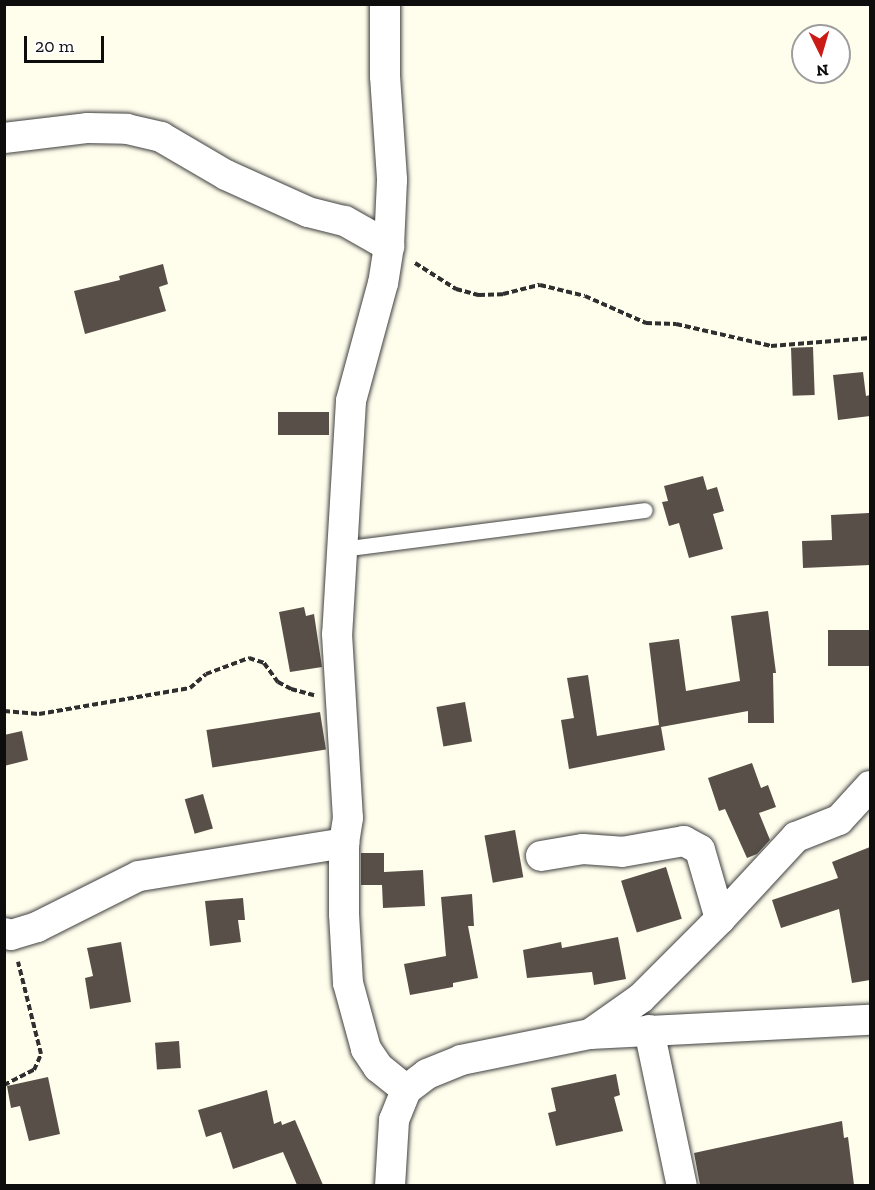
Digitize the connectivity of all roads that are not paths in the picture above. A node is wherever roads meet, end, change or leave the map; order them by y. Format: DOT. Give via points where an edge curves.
graph roads {
  1 [pos="385,4"];
  2 [pos="4,138"];
  3 [pos="389,246"];
  4 [pos="645,510"];
  5 [pos="341,549"];
  6 [pos="870,786"];
  7 [pos="344,843"];
  8 [pos="541,856"];
  9 [pos="720,919"];
  10 [pos="8,934"];
  11 [pos="870,1020"];
  12 [pos="649,1030"];
  13 [pos="590,1034"];
  14 [pos="406,1090"];
  15 [pos="390,1185"];
  16 [pos="682,1185"];
  1 -- 3 [label="street" via="392,180"];
  2 -- 3 [label="street" via="88,128 127,129 161,137 226,175 308,212 345,221"];
  3 -- 5 [label="street" via="351,401"];
  4 -- 5 [label="lane"];
  5 -- 7 [label="street" via="337,634 348,818"];
  6 -- 9 [label="street" via="839,820 796,837"];
  7 -- 10 [label="street" via="139,876 37,927"];
  7 -- 14 [label="street" via="348,983 366,1049 378,1067"];
  8 -- 9 [label="street" via="583,849 622,852 684,841 700,850"];
  9 -- 13 [label="street" via="641,998"];
  11 -- 12 [label="street"];
  12 -- 13 [label="street"];
  12 -- 16 [label="street"];
  13 -- 14 [label="street" via="461,1060 428,1074"];
  14 -- 15 [label="street" via="394,1119"];
}
